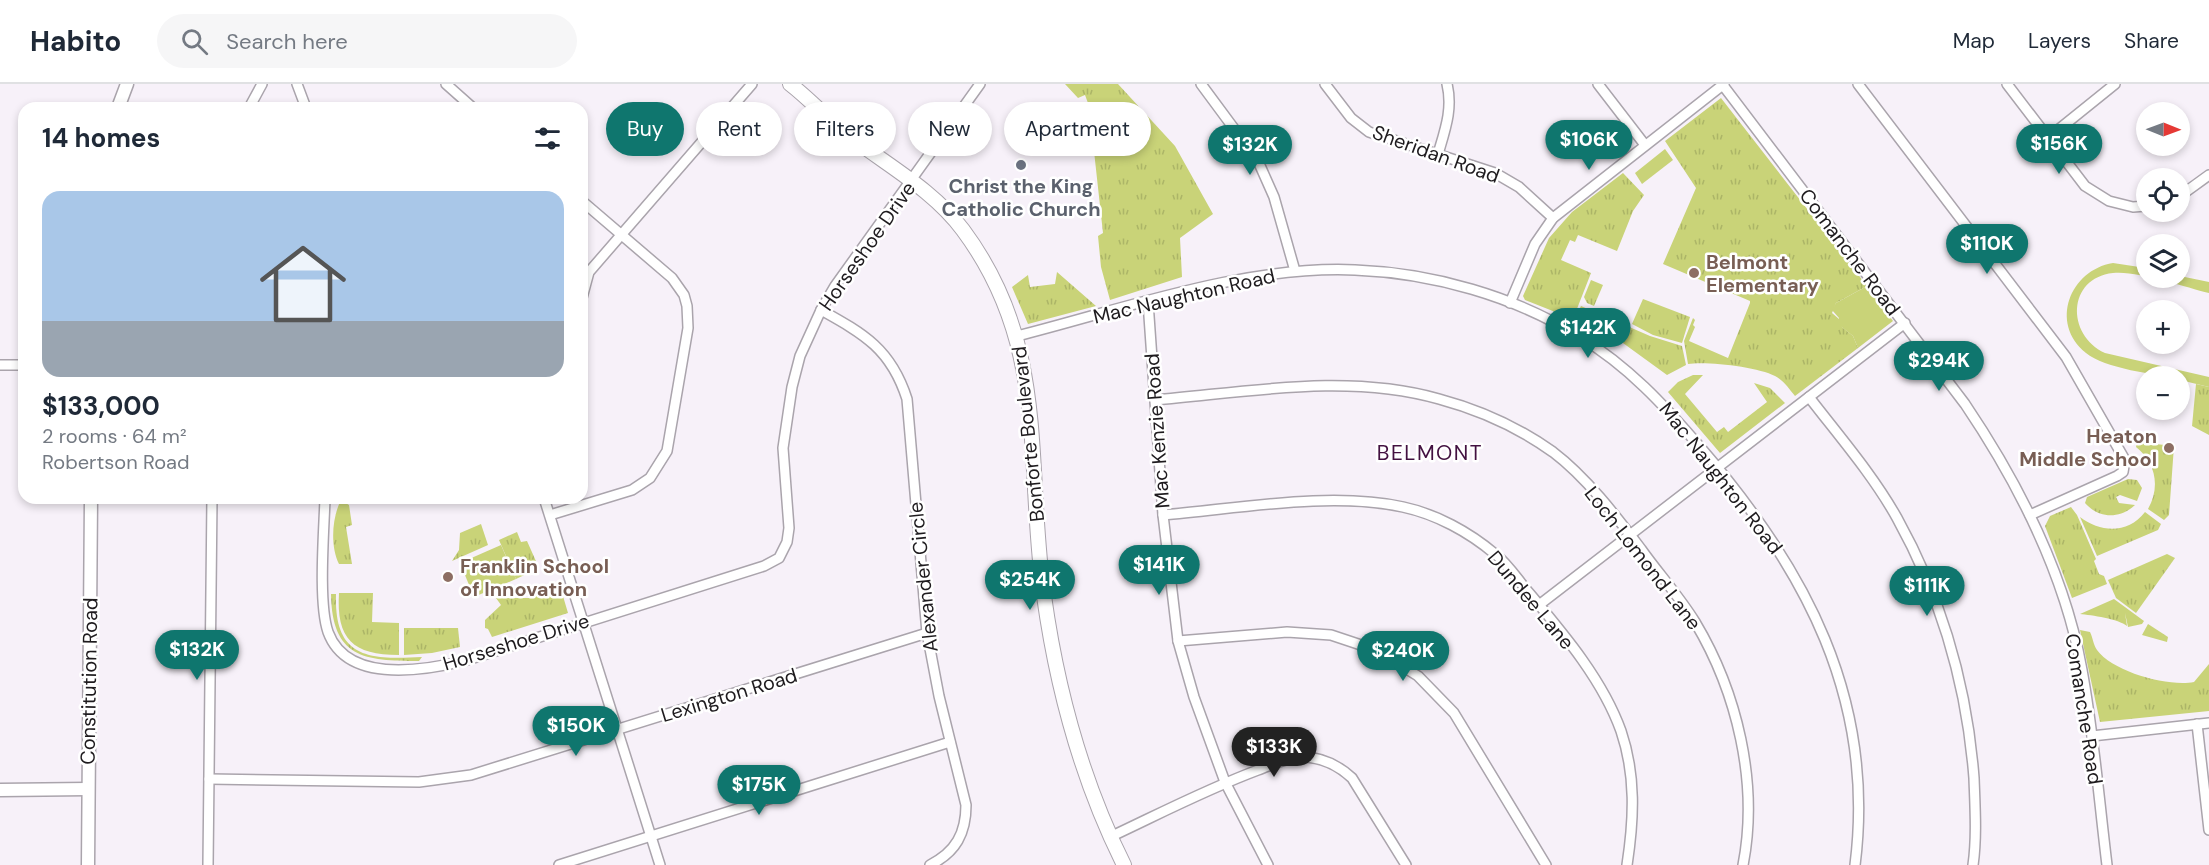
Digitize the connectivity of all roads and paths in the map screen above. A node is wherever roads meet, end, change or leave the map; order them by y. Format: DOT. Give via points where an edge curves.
graph roads {
  1 [pos="127,84"];
  2 [pos="262,84"];
  3 [pos="297,84"];
  4 [pos="446,84"];
  5 [pos="752,84"];
  6 [pos="790,84"];
  7 [pos="980,84"];
  8 [pos="1201,84"];
  9 [pos="1326,84"];
  10 [pos="1447,84"];
  11 [pos="1598,84"];
  12 [pos="1723,84"];
  13 [pos="1858,84"];
  14 [pos="2007,84"];
  15 [pos="2115,84"];
  16 [pos="120,102"];
  17 [pos="252,102"];
  18 [pos="304,102"];
  19 [pos="466,102"];
  20 [pos="2048,138"];
  21 [pos="1645,145"];
  22 [pos="1438,154"];
  23 [pos="2209,175"];
  24 [pos="912,180"];
  25 [pos="2190,189"];
  26 [pos="588,206"];
  27 [pos="2136,207"];
  28 [pos="1553,218"];
  29 [pos="621,235"];
  30 [pos="1294,271"];
  31 [pos="588,276"];
  32 [pos="1148,302"];
  33 [pos="1510,303"];
  34 [pos="821,310"];
  35 [pos="1905,323"];
  36 [pos="1017,336"];
  37 [pos="0,365"];
  38 [pos="18,365"];
  39 [pos="1809,397"];
  40 [pos="1155,400"];
  41 [pos="1718,468"];
  42 [pos="588,502"];
  43 [pos="91,504"];
  44 [pos="212,504"];
  45 [pos="325,504"];
  46 [pos="546,504"];
  47 [pos="583,504"];
  48 [pos="550,515"];
  49 [pos="1163,515"];
  50 [pos="2030,515"];
  51 [pos="1629,534"];
  52 [pos="1539,605"];
  53 [pos="582,623"];
  54 [pos="927,633"];
  55 [pos="1178,641"];
  56 [pos="2209,723"];
  57 [pos="2197,724"];
  58 [pos="617,731"];
  59 [pos="2092,736"];
  60 [pos="950,742"];
  61 [pos="209,779"];
  62 [pos="1225,782"];
  63 [pos="88,789"];
  64 [pos="0,790"];
  65 [pos="2209,830"];
  66 [pos="651,836"];
  67 [pos="1110,837"];
  68 [pos="88,865"];
  69 [pos="208,865"];
  70 [pos="559,865"];
  71 [pos="660,865"];
  72 [pos="930,865"];
  73 [pos="1124,865"];
  74 [pos="1268,865"];
  75 [pos="1406,865"];
  76 [pos="1546,865"];
  77 [pos="1627,865"];
  78 [pos="1743,865"];
  79 [pos="1855,865"];
  80 [pos="1973,865"];
  81 [pos="2107,865"];
  1 -- 16 [label="street"];
  2 -- 17 [label="street"];
  3 -- 18 [label="street"];
  4 -- 19 [label="street"];
  5 -- 29 [label="street"];
  6 -- 24 [label="main road, Bonforte Boulevard" via="848,135"];
  7 -- 24 [label="street, Horseshoe Drive"];
  8 -- 30 [label="street" via="1258,161 1274,197"];
  9 -- 22 [label="street, Sheridan Road" via="1351,118 1369,132"];
  10 -- 22 [label="street" via="1450,112"];
  11 -- 21 [label="street"];
  12 -- 21 [label="street"];
  12 -- 35 [label="street, Comanche Road"];
  13 -- 50 [label="street" via="2066,357 2125,460 2123,472 2117,476"];
  14 -- 20 [label="street"];
  15 -- 20 [label="street"];
  20 -- 27 [label="street" via="2085,186 2109,201"];
  21 -- 28 [label="street"];
  22 -- 28 [label="street, Sheridan Road" via="1511,182"];
  23 -- 25 [label="street"];
  24 -- 34 [label="street, Horseshoe Drive"];
  24 -- 36 [label="main road, Bonforte Boulevard" via="949,213 978,251 995,280"];
  26 -- 29 [label="street"];
  28 -- 33 [label="street" via="1535,244"];
  29 -- 31 [label="street"];
  29 -- 42 [label="street" via="672,278 684,295 688,328 667,451 656,471 641,485"];
  30 -- 32 [label="street, Mac Naughton Road" via="1250,277"];
  30 -- 33 [label="street, Mac Naughton Road" via="1355,270 1407,276 1447,282"];
  32 -- 36 [label="street, Mac Naughton Road"];
  32 -- 40 [label="street, Mac Kenzie Road"];
  33 -- 41 [label="street, Mac Naughton Road" via="1579,336 1619,364 1657,396"];
  34 -- 53 [label="street, Horseshoe Drive" via="800,356 792,387 783,448 789,528 779,558"];
  34 -- 54 [label="street, Alexander Circle" via="875,344 901,380 907,399"];
  35 -- 39 [label="street"];
  35 -- 50 [label="street, Comanche Road" via="1982,430"];
  36 -- 67 [label="main road, Bonforte Boulevard" via="1026,378 1044,594 1054,658 1069,722"];
  37 -- 38 [label="street"];
  39 -- 41 [label="street"];
  39 -- 80 [label="street" via="1868,473 1897,518 1944,623 1970,729 1975,803"];
  40 -- 49 [label="street, Mac Kenzie Road"];
  40 -- 51 [label="street, Loch Lomond Lane" via="1357,385 1437,398 1515,427 1554,453"];
  41 -- 51 [label="street"];
  41 -- 79 [label="street, Mac Naughton Road" via="1785,558 1819,623 1839,676 1852,730 1858,796"];
  43 -- 63 [label="street, Constitution Road"];
  44 -- 61 [label="street"];
  45 -- 53 [label="street, Horseshoe Drive" via="325,619 333,642 356,663 389,669 440,666"];
  46 -- 48 [label="street"];
  47 -- 48 [label="street"];
  48 -- 53 [label="street"];
  49 -- 52 [label="street, Dundee Lane" via="1324,501 1402,507 1431,515 1465,532 1497,555"];
  49 -- 55 [label="street, Mac Kenzie Road"];
  50 -- 59 [label="street, Comanche Road" via="2070,624 2082,669"];
  51 -- 52 [label="street"];
  51 -- 78 [label="street, Loch Lomond Lane" via="1694,620 1730,696 1743,752 1748,805"];
  52 -- 77 [label="street, Dundee Lane" via="1601,688 1621,731 1634,805"];
  53 -- 58 [label="street"];
  54 -- 58 [label="street, Lexington Road"];
  54 -- 60 [label="street, Alexander Circle"];
  55 -- 62 [label="street, Mac Kenzie Road"];
  55 -- 76 [label="street" via="1287,632 1331,635 1376,650 1418,676 1454,713"];
  56 -- 57 [label="street"];
  57 -- 59 [label="street"];
  57 -- 65 [label="street"];
  58 -- 61 [label="street, Lexington Road" via="449,779"];
  58 -- 66 [label="street"];
  59 -- 81 [label="street, Comanche Road"];
  60 -- 66 [label="street"];
  60 -- 72 [label="street, Alexander Circle" via="964,792 966,819 957,844"];
  61 -- 69 [label="street"];
  62 -- 67 [label="street"];
  62 -- 74 [label="street, Mac Kenzie Road"];
  62 -- 75 [label="street" via="1290,758 1314,758 1341,768 1363,792"];
  63 -- 64 [label="street"];
  63 -- 68 [label="street, Constitution Road"];
  66 -- 70 [label="street"];
  66 -- 71 [label="street"];
  67 -- 73 [label="main road, Bonforte Boulevard"];
}
